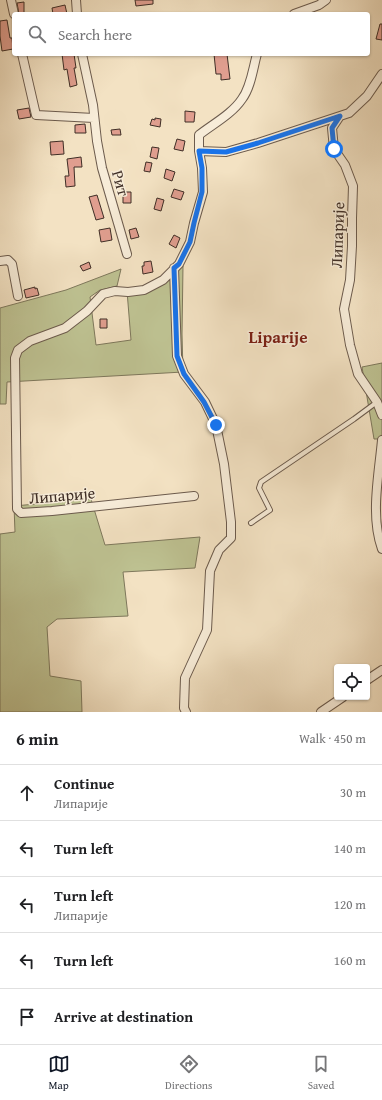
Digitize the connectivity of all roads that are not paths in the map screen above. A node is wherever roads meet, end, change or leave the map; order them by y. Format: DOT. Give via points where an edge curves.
graph roads {
  1 [pos="11,0"];
  2 [pos="76,0"];
  3 [pos="326,0"];
  4 [pos="14,12"];
  5 [pos="77,12"];
  6 [pos="300,12"];
  7 [pos="22,56"];
  8 [pos="82,56"];
  9 [pos="257,56"];
  10 [pos="382,74"];
  11 [pos="340,116"];
  12 [pos="94,118"];
  13 [pos="199,151"];
  14 [pos="127,254"];
  15 [pos="0,261"];
  16 [pos="174,268"];
  17 [pos="18,296"];
  18 [pos="377,402"];
  19 [pos="382,414"];
  20 [pos="382,440"];
  21 [pos="194,496"];
  22 [pos="251,523"];
  23 [pos="382,549"];
  24 [pos="382,670"];
  25 [pos="370,678"];
  26 [pos="339,700"];
  27 [pos="186,712"];
  28 [pos="321,712"];
  1 -- 4 [label="street"];
  2 -- 5 [label="street"];
  3 -- 6 [label="street"];
  7 -- 12 [label="street" via="36,115"];
  8 -- 12 [label="street, Рит"];
  9 -- 13 [label="street, Липарије" via="250,83 243,98 199,135"];
  10 -- 11 [label="street" via="367,96 349,113"];
  11 -- 13 [label="street" via="226,152"];
  11 -- 18 [label="street, Липарије" via="332,128 334,149 345,165 353,186 350,280 344,309 358,374"];
  12 -- 14 [label="street, Рит" via="102,168"];
  13 -- 16 [label="street, Липарије" via="202,192 190,242 179,264"];
  15 -- 17 [label="street" via="8,260 12,264"];
  16 -- 21 [label="street, Липарије" via="163,280 144,290 103,294 87,312 65,328 30,341 18,350 15,358 17,509 21,513 52,511"];
  16 -- 27 [label="street" via="177,356 184,374 204,402 216,425 231,522 231,538 219,550 210,571 207,630 185,678"];
  18 -- 19 [label="street, Липарије"];
  18 -- 22 [label="lane" via="262,482 259,488 270,510"];
  20 -- 23 [label="street" via="376,500 376,517"];
  24 -- 25 [label="street"];
  26 -- 28 [label="street"];
}
